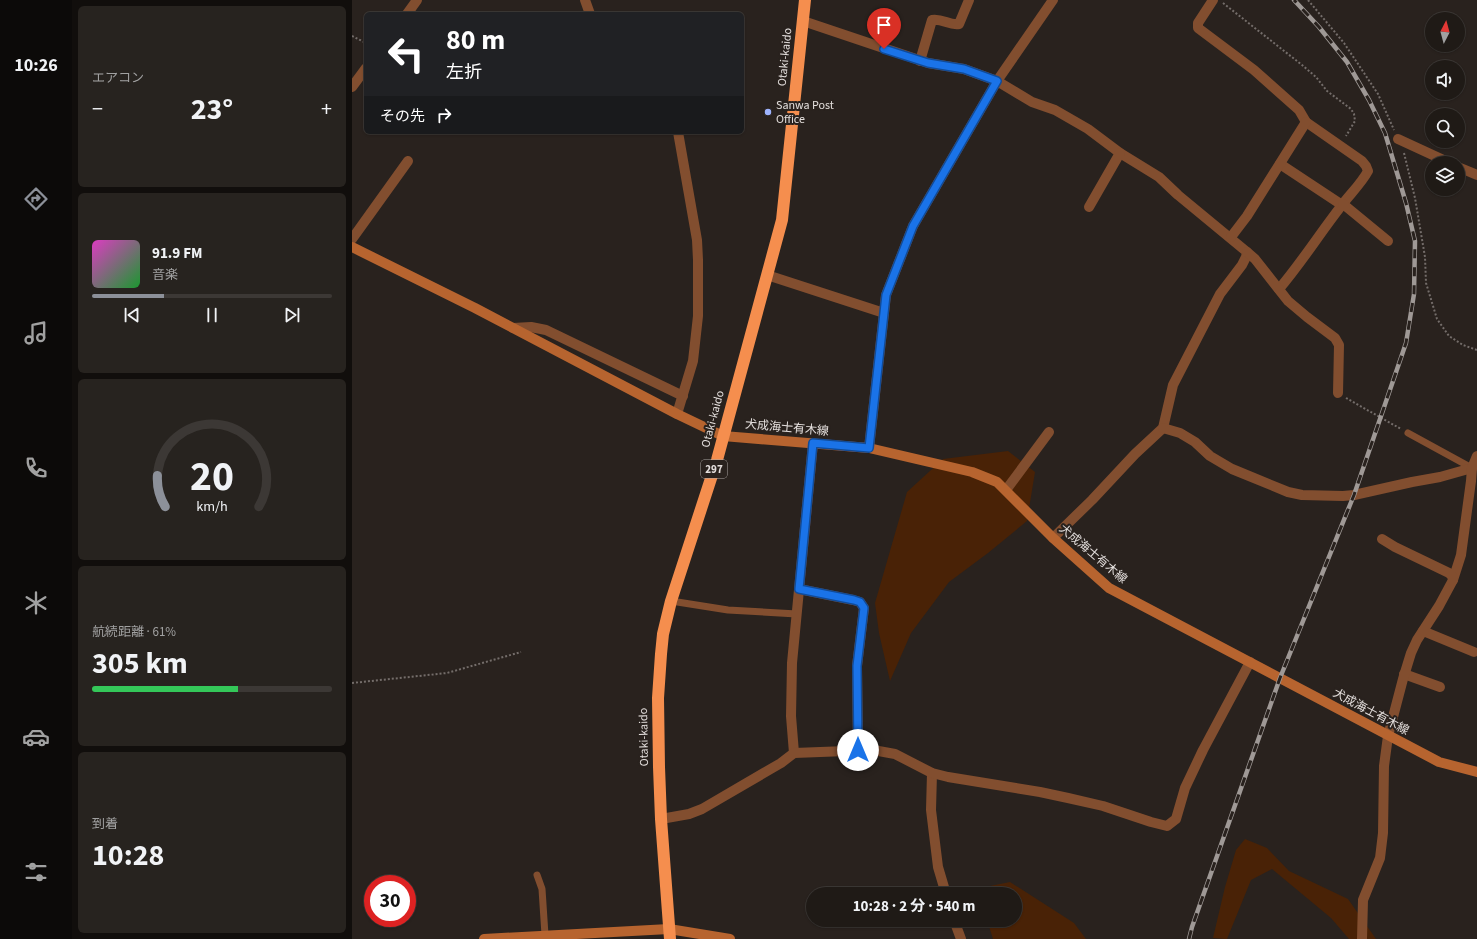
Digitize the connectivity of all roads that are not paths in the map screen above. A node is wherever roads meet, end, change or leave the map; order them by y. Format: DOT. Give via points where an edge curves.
graph roads {
  1 [pos="417,0"];
  2 [pos="585,0"];
  3 [pos="805,0"];
  4 [pos="969,0"];
  5 [pos="1053,0"];
  6 [pos="1213,0"];
  7 [pos="408,12"];
  8 [pos="589,12"];
  9 [pos="803,21"];
  10 [pos="920,60"];
  11 [pos="364,71"];
  12 [pos="997,81"];
  13 [pos="352,87"];
  14 [pos="1306,122"];
  15 [pos="678,134"];
  16 [pos="1398,139"];
  17 [pos="1120,153"];
  18 [pos="1435,156"];
  19 [pos="408,161"];
  20 [pos="1280,164"];
  21 [pos="1465,169"];
  22 [pos="1477,175"];
  23 [pos="1342,205"];
  24 [pos="1089,207"];
  25 [pos="1230,237"];
  26 [pos="352,239"];
  27 [pos="1388,241"];
  28 [pos="352,247"];
  29 [pos="1247,252"];
  30 [pos="767,276"];
  31 [pos="1279,289"];
  32 [pos="884,312"];
  33 [pos="513,328"];
  34 [pos="1338,393"];
  35 [pos="683,396"];
  36 [pos="677,414"];
  37 [pos="1163,428"];
  38 [pos="1050,432"];
  39 [pos="1408,432"];
  40 [pos="723,436"];
  41 [pos="813,443"];
  42 [pos="869,448"];
  43 [pos="1477,456"];
  44 [pos="1472,468"];
  45 [pos="1006,490"];
  46 [pos="1052,538"];
  47 [pos="1382,539"];
  48 [pos="1453,580"];
  49 [pos="799,589"];
  50 [pos="671,601"];
  51 [pos="797,614"];
  52 [pos="1423,630"];
  53 [pos="1474,652"];
  54 [pos="1250,662"];
  55 [pos="1404,674"];
  56 [pos="1440,687"];
  57 [pos="1388,736"];
  58 [pos="858,750"];
  59 [pos="794,753"];
  60 [pos="1477,772"];
  61 [pos="932,773"];
  62 [pos="661,818"];
  63 [pos="537,875"];
  64 [pos="944,887"];
  65 [pos="957,927"];
  66 [pos="669,934"];
  67 [pos="545,935"];
  68 [pos="484,939"];
  69 [pos="730,939"];
  70 [pos="962,939"];
  71 [pos="1362,939"];
  1 -- 7 [label="street"];
  2 -- 8 [label="street"];
  3 -- 9 [label="highway, Otaki-kaido / 297"];
  4 -- 10 [label="street" via="959,24 932,20"];
  5 -- 12 [label="street"];
  6 -- 14 [label="street" via="1198,28 1254,70 1299,110"];
  9 -- 10 [label="street"];
  9 -- 30 [label="highway, Otaki-kaido / 297" via="782,220"];
  10 -- 12 [label="street" via="964,69"];
  11 -- 13 [label="street"];
  12 -- 17 [label="street" via="1032,102 1055,110"];
  12 -- 32 [label="street" via="913,226 886,295"];
  14 -- 20 [label="street"];
  14 -- 23 [label="street" via="1362,160 1366,166 1368,171 1365,177"];
  15 -- 35 [label="street" via="697,240 698,260 698,316 693,361"];
  16 -- 18 [label="street"];
  17 -- 24 [label="street"];
  17 -- 25 [label="street" via="1159,177"];
  19 -- 26 [label="street"];
  20 -- 23 [label="street"];
  20 -- 25 [label="street" via="1247,216"];
  21 -- 22 [label="street"];
  23 -- 27 [label="street"];
  23 -- 31 [label="street"];
  25 -- 29 [label="street"];
  28 -- 33 [label="main road"];
  29 -- 31 [label="street"];
  29 -- 37 [label="street" via="1242,265 1220,294 1173,385"];
  30 -- 32 [label="street"];
  30 -- 40 [label="highway, Otaki-kaido / 297"];
  31 -- 34 [label="street" via="1288,301 1335,338 1339,345"];
  32 -- 42 [label="street"];
  33 -- 35 [label="street" via="531,327 546,330"];
  33 -- 36 [label="main road"];
  35 -- 36 [label="street"];
  36 -- 40 [label="main road"];
  37 -- 44 [label="street" via="1180,433 1232,469 1288,492 1302,494 1354,495"];
  37 -- 46 [label="street"];
  38 -- 45 [label="street"];
  39 -- 44 [label="lane"];
  40 -- 41 [label="main road, 犬成海士有木線"];
  40 -- 50 [label="highway, Otaki-kaido / 297" via="710,484"];
  41 -- 42 [label="main road, 犬成海士有木線"];
  41 -- 49 [label="street"];
  42 -- 45 [label="main road, 犬成海士有木線" via="972,472 997,482"];
  43 -- 44 [label="street"];
  44 -- 48 [label="street" via="1461,555"];
  45 -- 46 [label="main road, 犬成海士有木線"];
  46 -- 54 [label="main road, 犬成海士有木線" via="1109,588"];
  47 -- 48 [label="street" via="1449,573"];
  48 -- 52 [label="street"];
  49 -- 51 [label="street"];
  49 -- 58 [label="street" via="854,600 860,602 864,608 857,666"];
  50 -- 51 [label="lane" via="728,610"];
  50 -- 62 [label="highway, Otaki-kaido / 297" via="663,634 659,672"];
  51 -- 59 [label="street" via="791,708"];
  52 -- 53 [label="street"];
  52 -- 55 [label="street"];
  54 -- 57 [label="main road, 犬成海士有木線"];
  54 -- 61 [label="street" via="1185,788 1176,819 1167,826 1068,798"];
  55 -- 56 [label="street"];
  55 -- 57 [label="street"];
  57 -- 60 [label="main road, 犬成海士有木線" via="1439,762"];
  57 -- 71 [label="street" via="1384,766 1380,858 1363,900"];
  58 -- 59 [label="street"];
  58 -- 61 [label="street" via="895,754"];
  59 -- 62 [label="street" via="702,809 689,814"];
  61 -- 64 [label="street" via="931,810 938,867"];
  62 -- 66 [label="highway, Otaki-kaido / 297"];
  63 -- 67 [label="lane" via="542,889"];
  65 -- 70 [label="street"];
  66 -- 67 [label="main road"];
  66 -- 69 [label="main road"];
  67 -- 68 [label="main road"];
}
